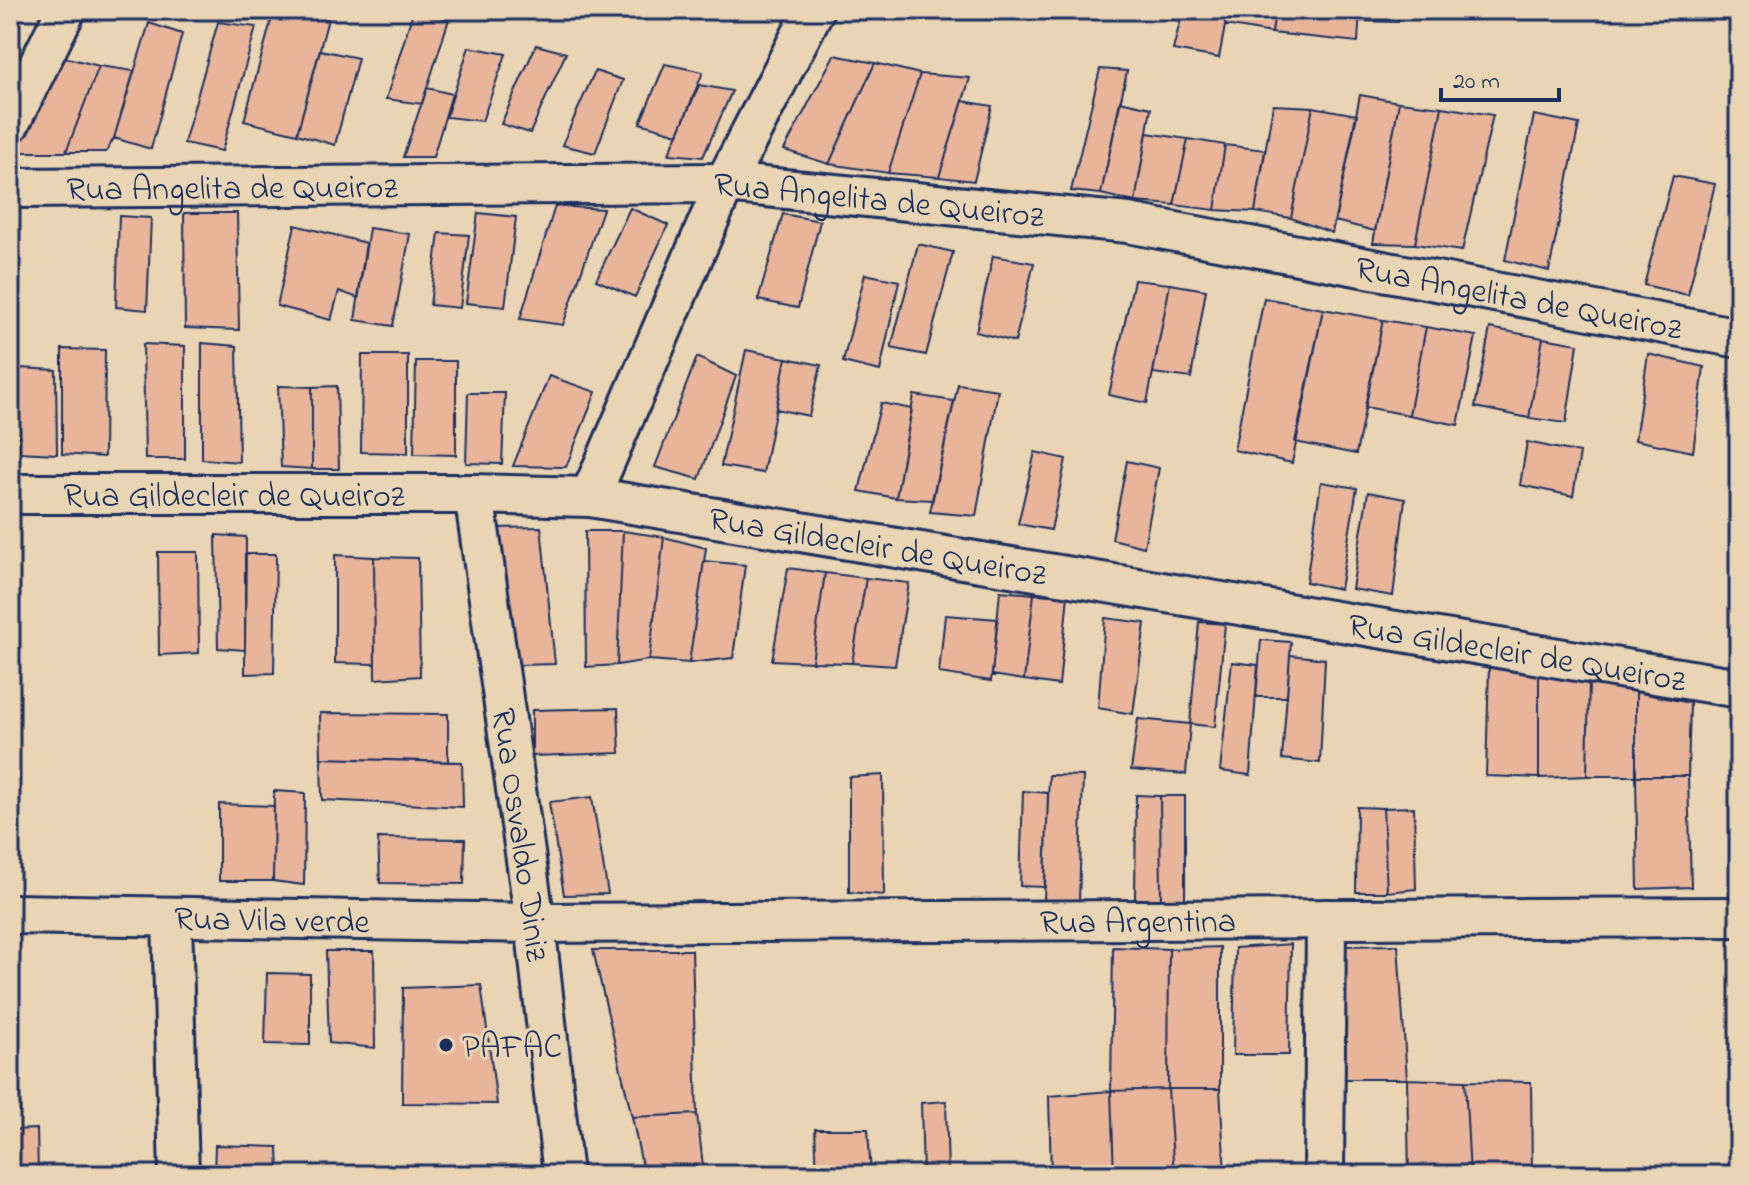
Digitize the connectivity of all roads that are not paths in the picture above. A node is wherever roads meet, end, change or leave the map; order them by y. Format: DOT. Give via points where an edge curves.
graph roads {
  1 [pos="66,10"];
  2 [pos="814,10"];
  3 [pos="10,123"];
  4 [pos="725,183"];
  5 [pos="10,188"];
  6 [pos="1739,338"];
  7 [pos="10,494"];
  8 [pos="474,494"];
  9 [pos="590,497"];
  10 [pos="1739,688"];
  11 [pos="10,914"];
  12 [pos="1739,917"];
  13 [pos="172,918"];
  14 [pos="1326,919"];
  15 [pos="535,923"];
  16 [pos="179,1175"];
  17 [pos="563,1175"];
  18 [pos="1324,1175"];
  1 -- 3 [label="street"];
  2 -- 4 [label="street"];
  4 -- 5 [label="street, Rua Angelita de Queiroz"];
  4 -- 6 [label="street, Rua Angelita de Queiroz" via="1128,223"];
  4 -- 9 [label="street"];
  7 -- 8 [label="street, Rua Gildecleir de Queiroz"];
  8 -- 9 [label="street, Rua Gildecleir de Queiroz"];
  8 -- 15 [label="street, Rua Osvaldo Diniz"];
  9 -- 10 [label="street, Rua Gildecleir de Queiroz"];
  11 -- 13 [label="street, Rua Vila verde"];
  12 -- 14 [label="street, Rua Argentina"];
  13 -- 15 [label="street, Rua Vila verde"];
  13 -- 16 [label="street"];
  14 -- 15 [label="street, Rua Argentina"];
  14 -- 18 [label="street"];
  15 -- 17 [label="street, Rua Osvaldo Diniz"];
}
